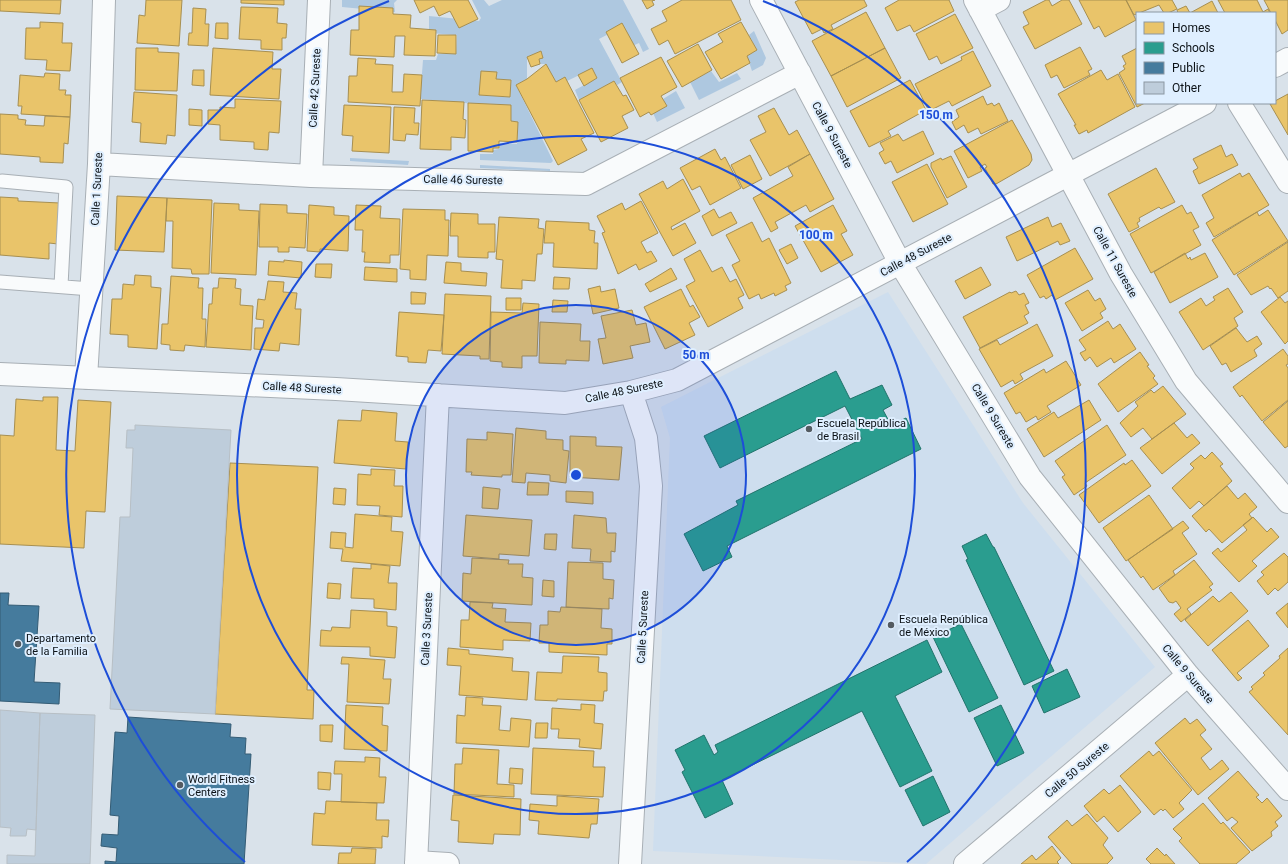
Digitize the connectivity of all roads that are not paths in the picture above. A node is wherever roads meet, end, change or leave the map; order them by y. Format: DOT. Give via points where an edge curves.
graph roads {
  1 [pos="104,0"];
  2 [pos="319,0"];
  3 [pos="761,0"];
  4 [pos="999,0"];
  5 [pos="978,5"];
  6 [pos="1288,59"];
  7 [pos="1276,65"];
  8 [pos="800,73"];
  9 [pos="1203,104"];
  10 [pos="1240,104"];
  11 [pos="99,164"];
  12 [pos="1068,175"];
  13 [pos="311,176"];
  14 [pos="2,181"];
  15 [pos="1288,182"];
  16 [pos="900,263"];
  17 [pos="0,282"];
  18 [pos="61,286"];
  19 [pos="91,289"];
  20 [pos="0,374"];
  21 [pos="86,378"];
  22 [pos="631,392"];
  23 [pos="438,395"];
  24 [pos="1288,502"];
  25 [pos="1188,675"];
  26 [pos="1288,789"];
  27 [pos="416,863"];
  28 [pos="448,864"];
  29 [pos="630,864"];
  30 [pos="965,864"];
  1 -- 11 [label="street, Calle 1 Sureste"];
  2 -- 13 [label="street, Calle 42 Sureste"];
  3 -- 8 [label="street, Calle 9 Sureste"];
  4 -- 5 [label="street"];
  5 -- 12 [label="street, Calle 11 Sureste"];
  6 -- 7 [label="street"];
  8 -- 13 [label="street, Calle 46 Sureste" via="586,184"];
  8 -- 16 [label="street, Calle 9 Sureste"];
  9 -- 12 [label="street, Calle 48 Sureste"];
  10 -- 15 [label="street"];
  11 -- 13 [label="street, Calle 46 Sureste"];
  11 -- 19 [label="street, Calle 1 Sureste"];
  12 -- 16 [label="street, Calle 48 Sureste"];
  12 -- 24 [label="street, Calle 11 Sureste" via="1121,274 1186,381"];
  14 -- 18 [label="lane" via="66,187"];
  16 -- 22 [label="street, Calle 48 Sureste" via="677,380"];
  16 -- 25 [label="street, Calle 9 Sureste" via="1030,477"];
  17 -- 18 [label="lane"];
  18 -- 19 [label="lane"];
  19 -- 21 [label="street, Calle 1 Sureste"];
  20 -- 21 [label="street, Calle 48 Sureste"];
  21 -- 23 [label="street, Calle 48 Sureste"];
  22 -- 23 [label="street, Calle 48 Sureste" via="565,403"];
  22 -- 29 [label="street, Calle 5 Sureste" via="646,438 651,486"];
  23 -- 27 [label="street, Calle 3 Sureste"];
  25 -- 26 [label="street, Calle 9 Sureste"];
  25 -- 30 [label="street, Calle 50 Sureste"];
  27 -- 28 [label="street"];
}
